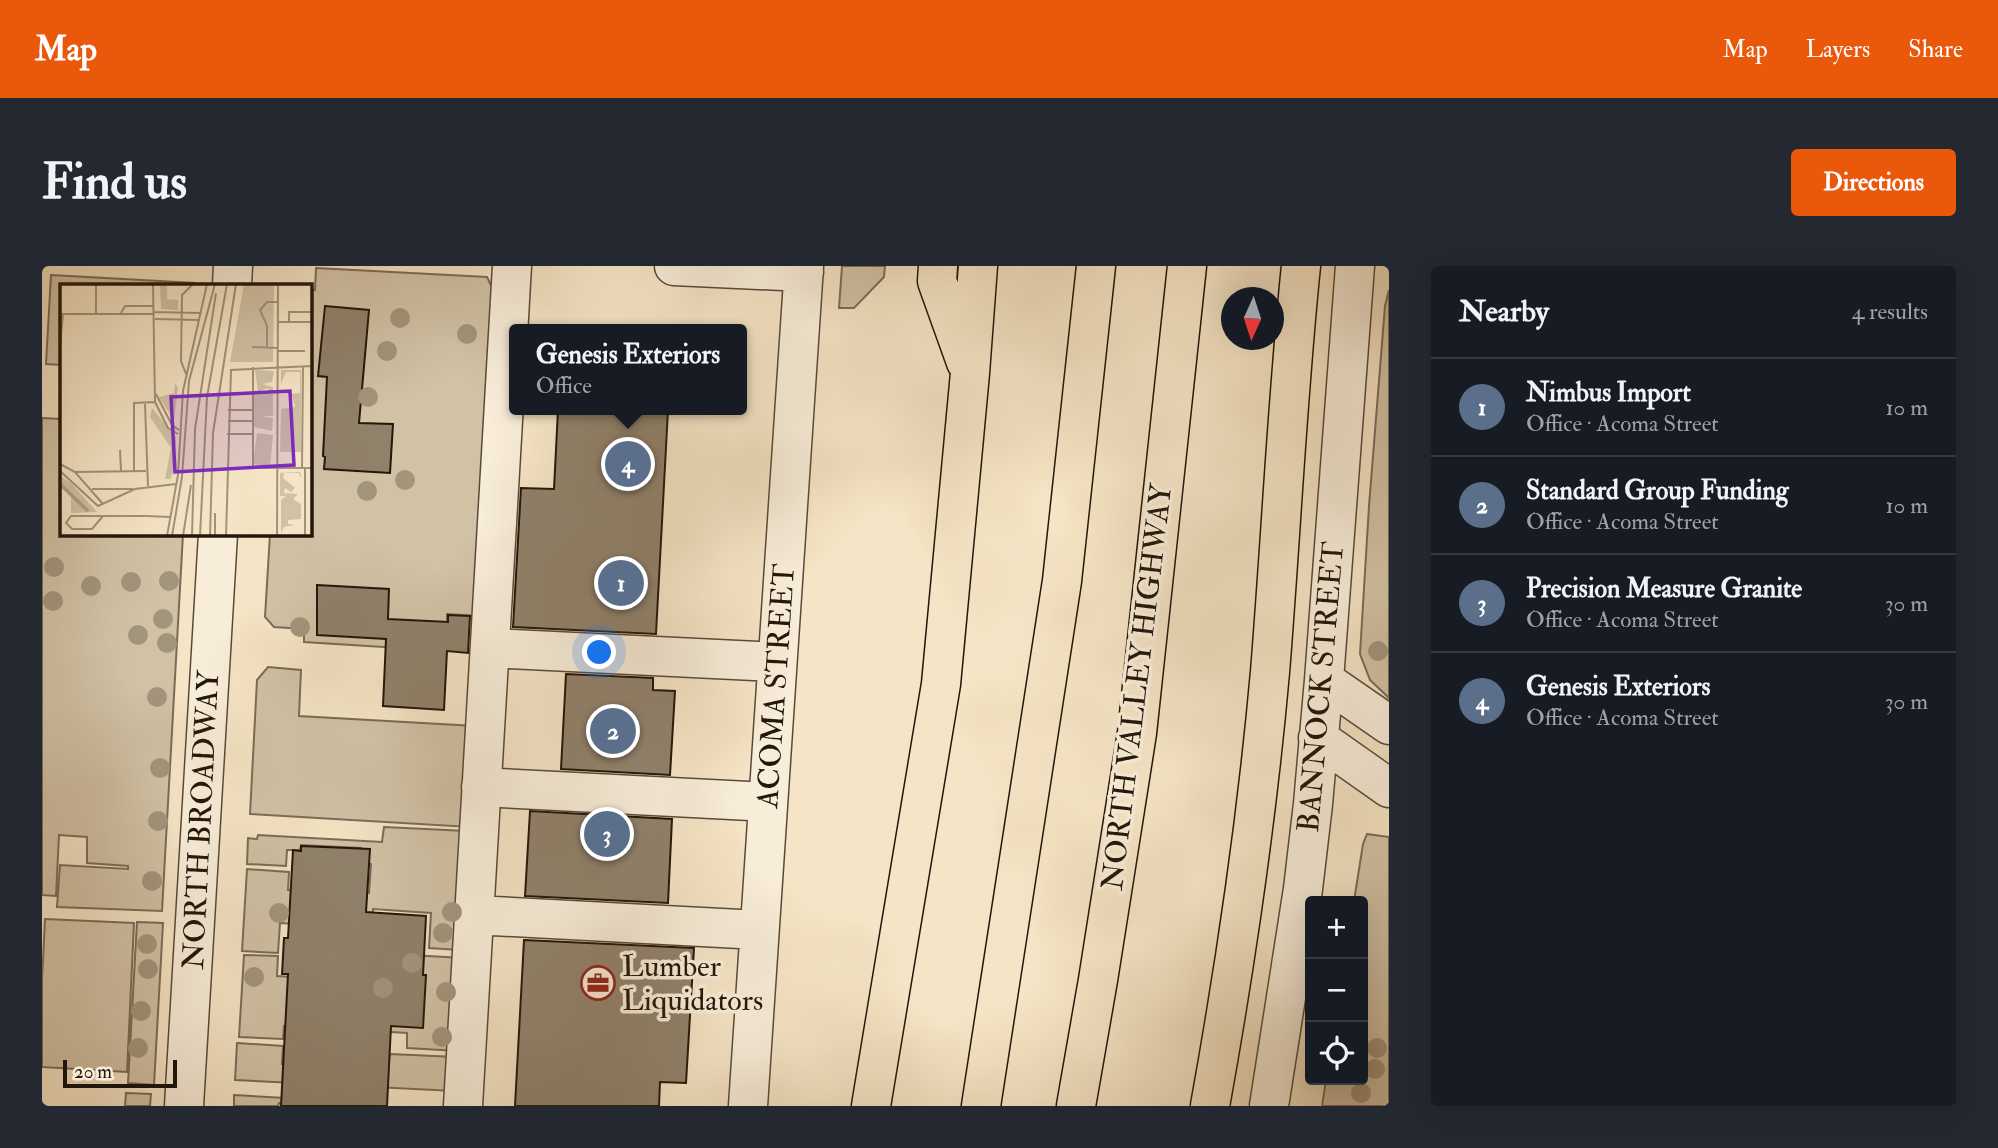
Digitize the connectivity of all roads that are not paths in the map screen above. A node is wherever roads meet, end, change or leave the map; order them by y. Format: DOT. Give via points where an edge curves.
graph roads {
  1 [pos="233,266"];
  2 [pos="512,266"];
  3 [pos="674,266"];
  4 [pos="938,266"];
  5 [pos="978,266"];
  6 [pos="1096,266"];
  7 [pos="1187,266"];
  8 [pos="1301,266"];
  9 [pos="1355,266"];
  10 [pos="804,269"];
  11 [pos="232,284"];
  12 [pos="970,373"];
  13 [pos="218,536"];
  14 [pos="490,648"];
  15 [pos="777,662"];
  16 [pos="1324,680"];
  17 [pos="1389,725"];
  18 [pos="1318,738"];
  19 [pos="481,787"];
  20 [pos="1389,788"];
  21 [pos="768,802"];
  22 [pos="474,915"];
  23 [pos="759,930"];
  24 [pos="184,1106"];
  25 [pos="463,1106"];
  26 [pos="748,1106"];
  27 [pos="871,1106"];
  28 [pos="981,1106"];
  29 [pos="1076,1106"];
  30 [pos="1210,1106"];
  31 [pos="1269,1106"];
  1 -- 11 [label="street"];
  2 -- 14 [label="street"];
  3 -- 10 [label="street"];
  4 -- 12 [label="highway" via="937,281"];
  5 -- 12 [label="highway"];
  6 -- 28 [label="highway" via="1062,581"];
  7 -- 29 [label="highway, NORTH VALLEY HIGHWAY" via="1137,733"];
  8 -- 30 [label="highway" via="1258,787"];
  9 -- 16 [label="street, BANNOCK STREET"];
  10 -- 15 [label="street, ACOMA STREET"];
  12 -- 27 [label="highway" via="941,684"];
  13 -- 24 [label="street, NORTH BROADWAY"];
  14 -- 15 [label="street"];
  14 -- 19 [label="street"];
  15 -- 21 [label="street, ACOMA STREET"];
  16 -- 17 [label="street"];
  16 -- 18 [label="street, BANNOCK STREET"];
  18 -- 20 [label="street"];
  18 -- 31 [label="street, BANNOCK STREET" via="1303,889"];
  19 -- 21 [label="street"];
  19 -- 22 [label="street"];
  21 -- 23 [label="street, ACOMA STREET"];
  22 -- 23 [label="street"];
  22 -- 25 [label="street"];
  23 -- 26 [label="street, ACOMA STREET"];
}
